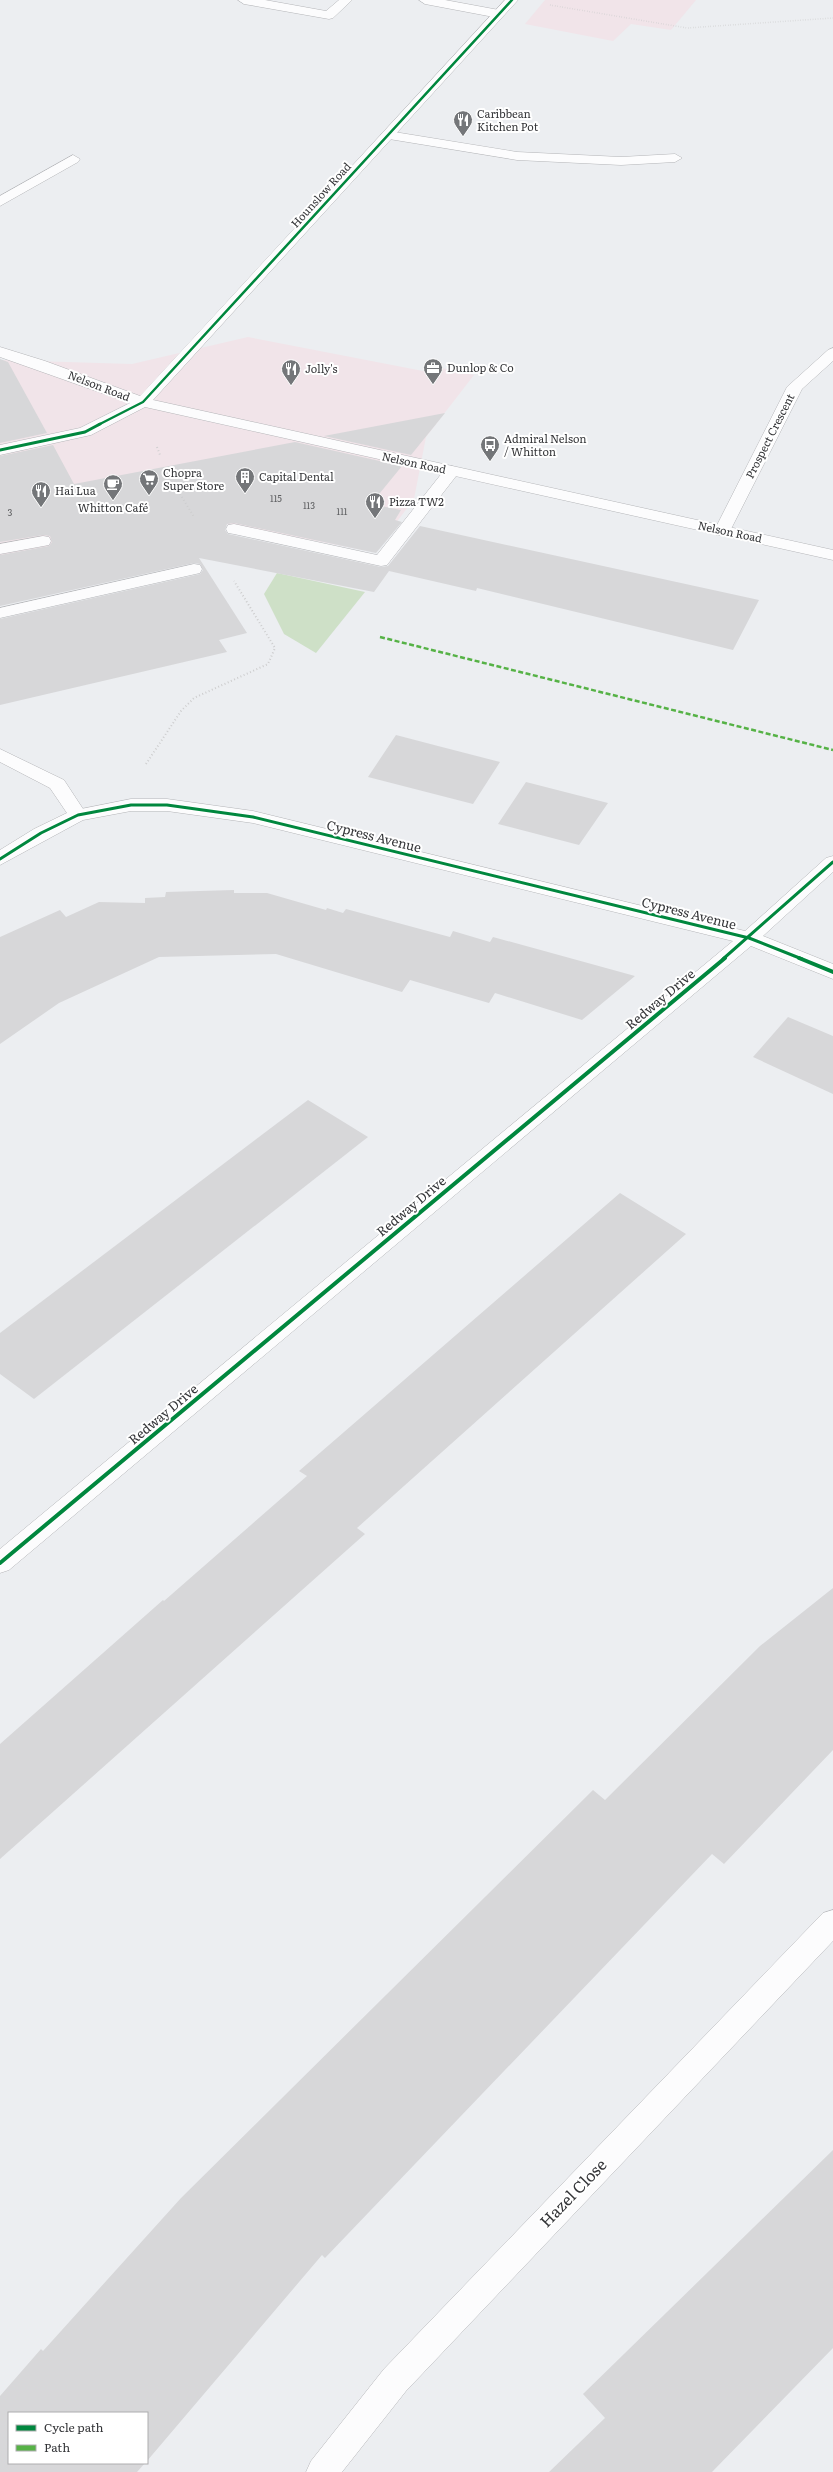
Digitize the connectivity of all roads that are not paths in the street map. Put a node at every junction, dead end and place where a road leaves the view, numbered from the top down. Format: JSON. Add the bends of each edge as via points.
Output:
{"nodes":[{"id":1,"x":244,"y":0,"type":"edge"},
{"id":2,"x":346,"y":0,"type":"edge"},
{"id":3,"x":425,"y":0,"type":"edge"},
{"id":4,"x":512,"y":0,"type":"edge"},
{"id":5,"x":499,"y":14,"type":"junction"},
{"id":6,"x":388,"y":135,"type":"junction"},
{"id":7,"x":675,"y":158,"type":"dead end"},
{"id":8,"x":73,"y":159,"type":"dead end"},
{"id":9,"x":0,"y":202,"type":"edge"},
{"id":10,"x":0,"y":352,"type":"edge"},
{"id":11,"x":833,"y":353,"type":"edge"},
{"id":12,"x":143,"y":402,"type":"junction"},
{"id":13,"x":0,"y":450,"type":"edge"},
{"id":14,"x":452,"y":471,"type":"junction"},
{"id":15,"x":234,"y":530,"type":"dead end"},
{"id":16,"x":722,"y":531,"type":"junction"},
{"id":17,"x":43,"y":541,"type":"dead end"},
{"id":18,"x":0,"y":549,"type":"edge"},
{"id":19,"x":833,"y":555,"type":"edge"},
{"id":20,"x":194,"y":569,"type":"dead end"},
{"id":21,"x":0,"y":613,"type":"edge"},
{"id":22,"x":0,"y":755,"type":"edge"},
{"id":23,"x":78,"y":815,"type":"junction"},
{"id":24,"x":0,"y":859,"type":"edge"},
{"id":25,"x":833,"y":862,"type":"edge"},
{"id":26,"x":749,"y":938,"type":"junction"},
{"id":27,"x":833,"y":972,"type":"edge"},
{"id":28,"x":0,"y":1563,"type":"edge"},
{"id":29,"x":833,"y":1922,"type":"edge"},
{"id":30,"x":322,"y":2472,"type":"edge"}],
"edges":[{"from":1,"to":2,"type":"street","via":[[329,15]]},
{"from":3,"to":5,"type":"street"},
{"from":4,"to":5,"type":"street","name":"Hounslow Road"},
{"from":5,"to":6,"type":"street","name":"Hounslow Road"},
{"from":6,"to":7,"type":"street","via":[[517,156],[621,161]]},
{"from":6,"to":12,"type":"street","name":"Hounslow Road"},
{"from":8,"to":9,"type":"street"},
{"from":10,"to":12,"type":"street","name":"Nelson Road"},
{"from":11,"to":16,"type":"street","name":"Prospect Crescent","via":[[795,387]]},
{"from":12,"to":13,"type":"street","name":"Hounslow Road","via":[[86,432]]},
{"from":12,"to":14,"type":"street","name":"Nelson Road"},
{"from":14,"to":15,"type":"street","via":[[380,561]]},
{"from":14,"to":16,"type":"street","name":"Nelson Road"},
{"from":16,"to":19,"type":"street","name":"Nelson Road"},
{"from":17,"to":18,"type":"street"},
{"from":20,"to":21,"type":"street"},
{"from":22,"to":23,"type":"street","via":[[57,784]]},
{"from":23,"to":24,"type":"street","name":"Cypress Avenue","via":[[41,833]]},
{"from":23,"to":26,"type":"street","name":"Cypress Avenue","via":[[132,805],[166,805],[253,817]]},
{"from":25,"to":26,"type":"street","name":"Redway Drive"},
{"from":26,"to":27,"type":"street","name":"Cypress Avenue"},
{"from":26,"to":28,"type":"street","name":"Redway Drive"},
{"from":29,"to":30,"type":"street","name":"Hazel Close","via":[[394,2380]]}]}
